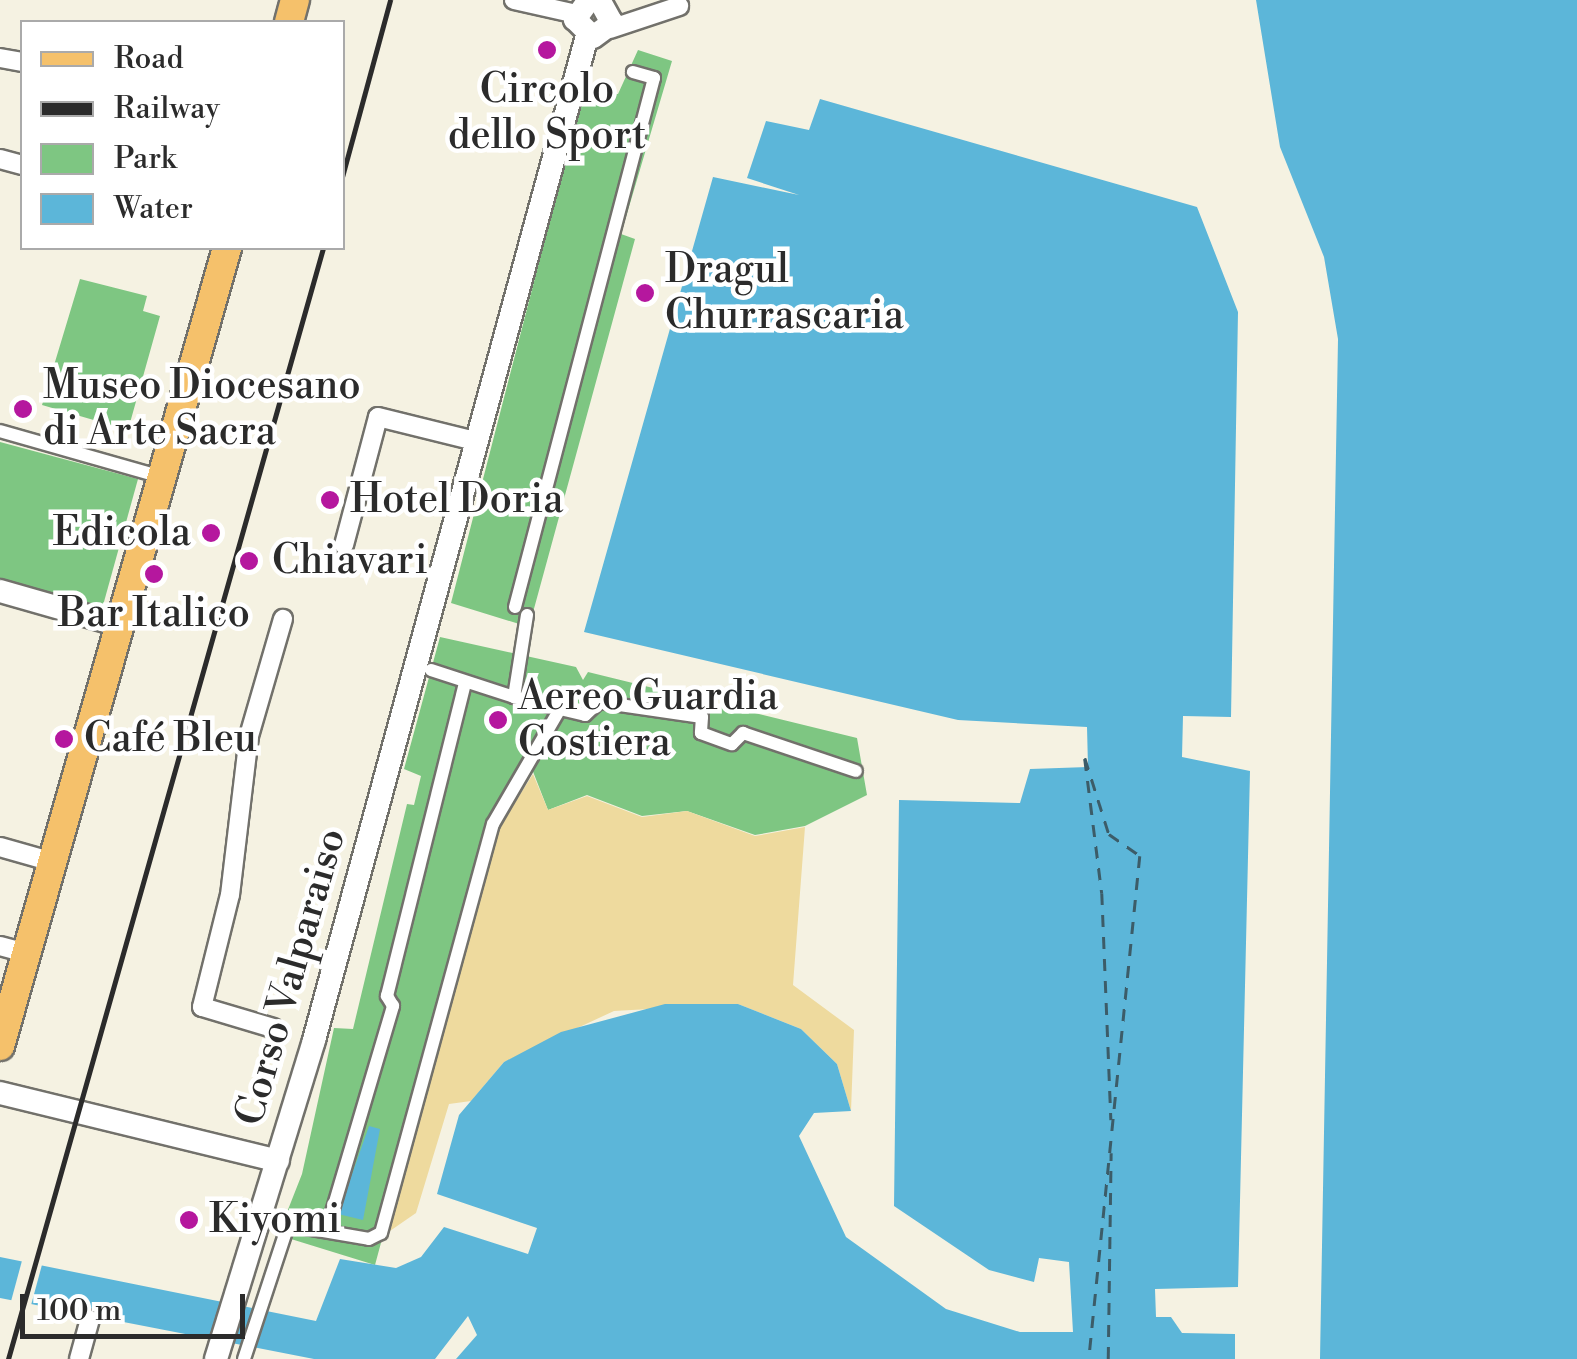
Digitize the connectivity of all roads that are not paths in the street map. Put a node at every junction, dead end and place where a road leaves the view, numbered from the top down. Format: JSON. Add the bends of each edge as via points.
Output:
{"nodes":[{"id":1,"x":514,"y":0,"type":"edge"},
{"id":2,"x":599,"y":0,"type":"edge"},
{"id":3,"x":654,"y":0,"type":"edge"},
{"id":4,"x":582,"y":7,"type":"edge"},
{"id":5,"x":610,"y":29,"type":"junction"},
{"id":6,"x":587,"y":36,"type":"junction"},
{"id":7,"x":632,"y":72,"type":"dead end"},
{"id":8,"x":226,"y":250,"type":"edge"},
{"id":9,"x":0,"y":431,"type":"edge"},
{"id":10,"x":475,"y":441,"type":"junction"},
{"id":11,"x":162,"y":477,"type":"junction"},
{"id":12,"x":344,"y":545,"type":"dead end"},
{"id":13,"x":0,"y":590,"type":"edge"},
{"id":14,"x":283,"y":619,"type":"dead end"},
{"id":15,"x":119,"y":625,"type":"junction"},
{"id":16,"x":431,"y":670,"type":"dead end"},
{"id":17,"x":466,"y":683,"type":"junction"},
{"id":18,"x":515,"y":690,"type":"junction"},
{"id":19,"x":560,"y":709,"type":"junction"},
{"id":20,"x":856,"y":771,"type":"dead end"},
{"id":21,"x":0,"y":847,"type":"edge"},
{"id":22,"x":53,"y":862,"type":"junction"},
{"id":23,"x":0,"y":946,"type":"edge"},
{"id":24,"x":29,"y":954,"type":"junction"},
{"id":25,"x":273,"y":1028,"type":"dead end"},
{"id":26,"x":0,"y":1046,"type":"edge"},
{"id":27,"x":0,"y":1092,"type":"edge"},
{"id":28,"x":278,"y":1160,"type":"junction"},
{"id":29,"x":326,"y":1229,"type":"junction"},
{"id":30,"x":90,"y":1319,"type":"dead end"},
{"id":31,"x":218,"y":1352,"type":"edge"},
{"id":32,"x":244,"y":1356,"type":"edge"},
{"id":33,"x":79,"y":1359,"type":"edge"}],
"edges":[{"from":1,"to":4,"type":"street"},
{"from":2,"to":5,"type":"street","via":[[612,11]]},
{"from":3,"to":5,"type":"street","via":[[680,6]]},
{"from":4,"to":6,"type":"street"},
{"from":5,"to":6,"type":"street"},
{"from":6,"to":10,"type":"street","name":"Corso Valparaiso"},
{"from":7,"to":18,"type":"street","via":[[654,78],[523,615]]},
{"from":8,"to":11,"type":"main road"},
{"from":9,"to":11,"type":"street"},
{"from":10,"to":12,"type":"street","via":[[378,416]]},
{"from":10,"to":28,"type":"street","name":"Corso Valparaiso"},
{"from":11,"to":15,"type":"main road"},
{"from":13,"to":15,"type":"street"},
{"from":14,"to":25,"type":"street","via":[[249,736],[230,895],[202,1007]]},
{"from":15,"to":22,"type":"main road"},
{"from":16,"to":17,"type":"street"},
{"from":17,"to":18,"type":"street"},
{"from":17,"to":29,"type":"street","via":[[387,996],[393,1006]]},
{"from":18,"to":19,"type":"street"},
{"from":19,"to":20,"type":"street","via":[[585,715],[599,702],[702,717],[701,733],[732,744],[744,733]]},
{"from":19,"to":29,"type":"street","via":[[493,824],[381,1232],[369,1240]]},
{"from":21,"to":22,"type":"street"},
{"from":22,"to":24,"type":"main road"},
{"from":23,"to":24,"type":"street"},
{"from":24,"to":26,"type":"main road"},
{"from":27,"to":28,"type":"street"},
{"from":28,"to":31,"type":"street","name":"Corso Valparaiso"},
{"from":29,"to":32,"type":"street","via":[[298,1222],[281,1236]]},
{"from":30,"to":33,"type":"street"}]}
